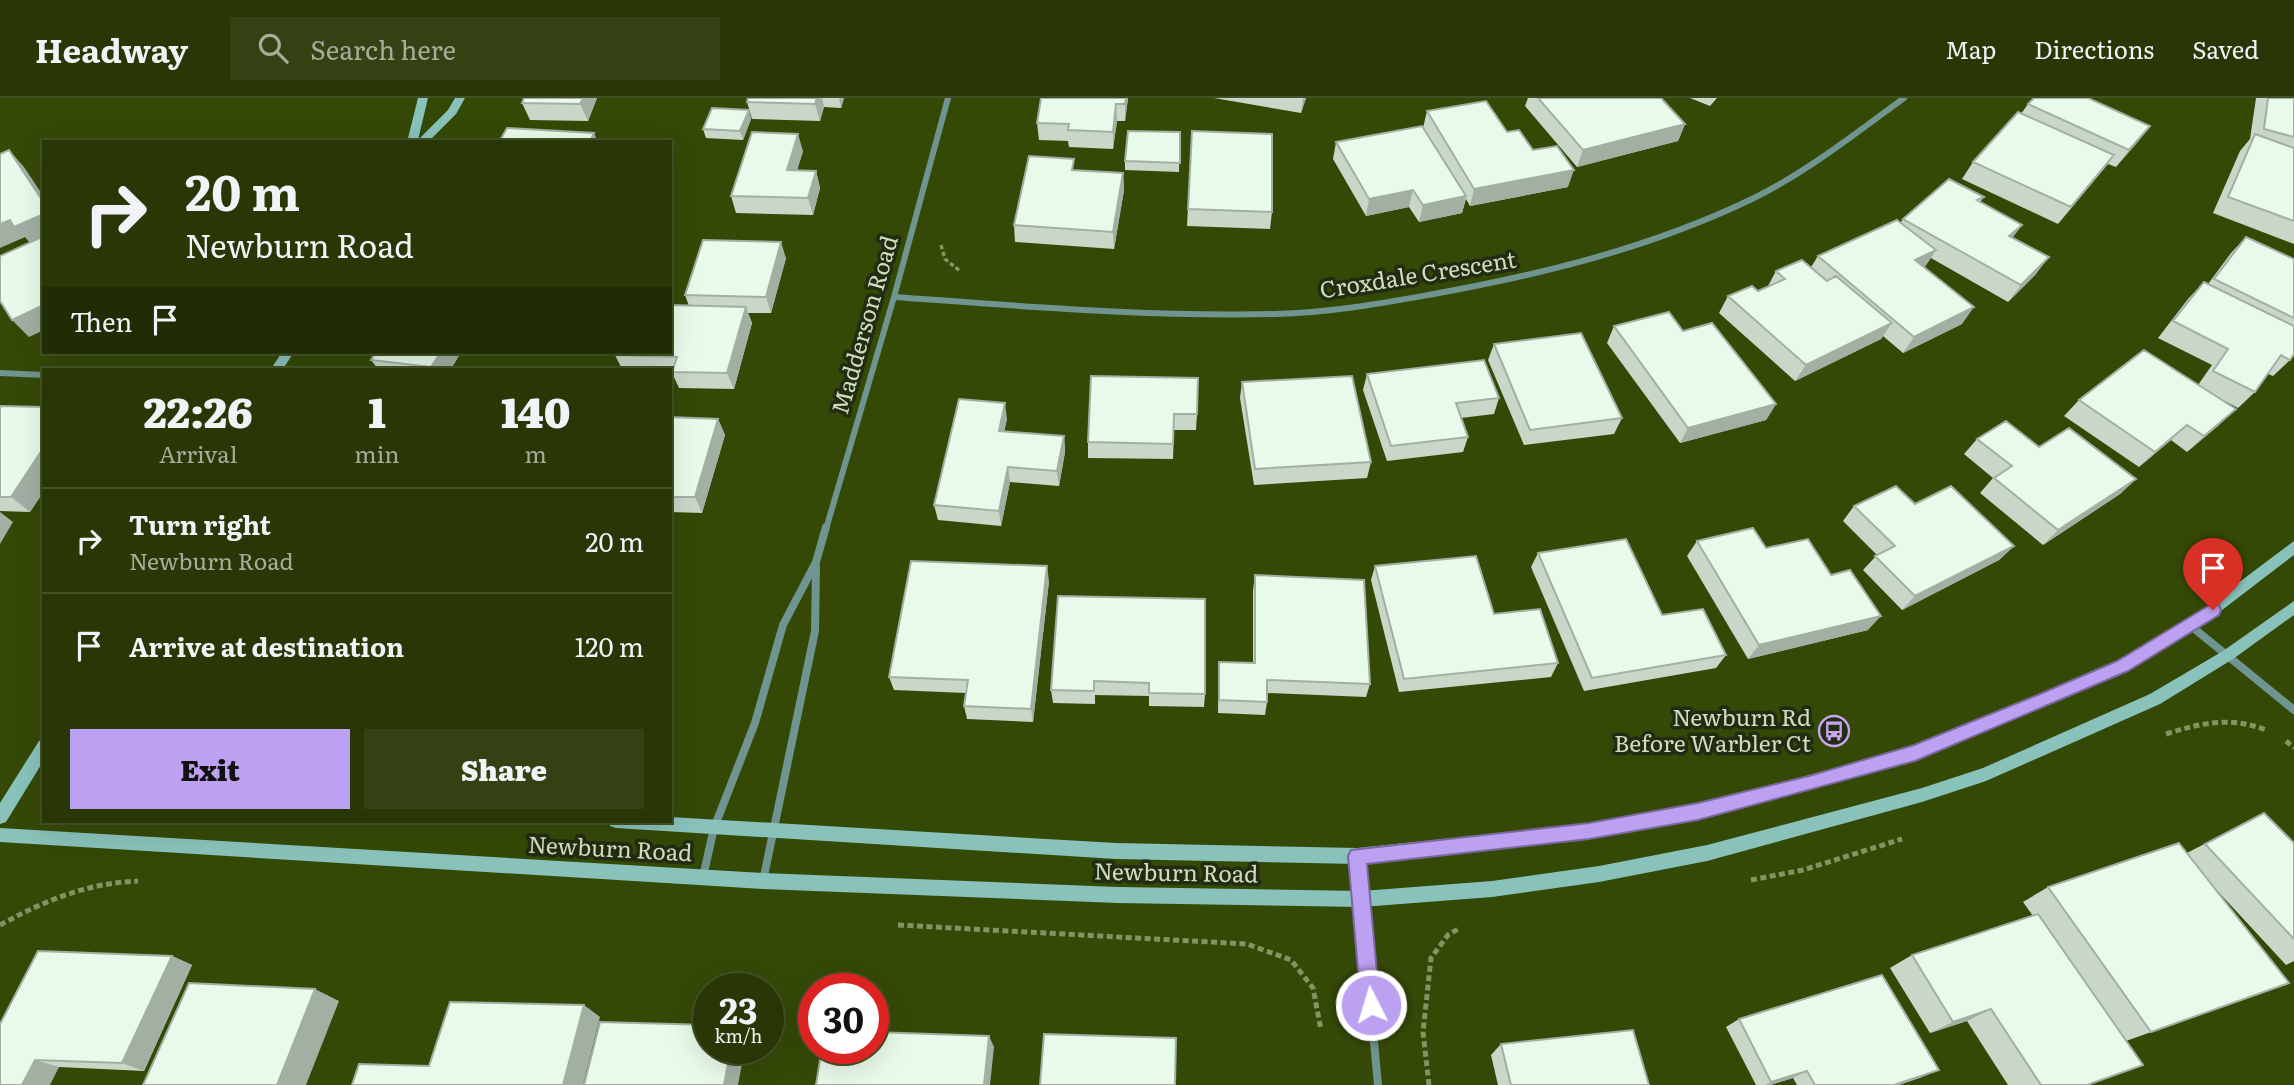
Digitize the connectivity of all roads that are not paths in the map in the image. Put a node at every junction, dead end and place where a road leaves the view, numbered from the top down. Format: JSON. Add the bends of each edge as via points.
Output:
{"nodes":[{"id":1,"x":423,"y":98,"type":"edge"},
{"id":2,"x":460,"y":98,"type":"edge"},
{"id":3,"x":948,"y":98,"type":"edge"},
{"id":4,"x":1904,"y":98,"type":"edge"},
{"id":5,"x":412,"y":140,"type":"edge"},
{"id":6,"x":424,"y":140,"type":"edge"},
{"id":7,"x":894,"y":297,"type":"junction"},
{"id":8,"x":0,"y":373,"type":"edge"},
{"id":9,"x":42,"y":375,"type":"edge"},
{"id":10,"x":2294,"y":548,"type":"edge"},
{"id":11,"x":816,"y":562,"type":"junction"},
{"id":12,"x":2294,"y":607,"type":"edge"},
{"id":13,"x":2191,"y":626,"type":"junction"},
{"id":14,"x":2228,"y":655,"type":"junction"},
{"id":15,"x":2294,"y":710,"type":"edge"},
{"id":16,"x":42,"y":752,"type":"edge"},
{"id":17,"x":0,"y":817,"type":"edge"},
{"id":18,"x":645,"y":823,"type":"edge"},
{"id":19,"x":714,"y":828,"type":"junction"},
{"id":20,"x":774,"y":831,"type":"junction"},
{"id":21,"x":0,"y":835,"type":"edge"},
{"id":22,"x":1357,"y":856,"type":"junction"},
{"id":23,"x":703,"y":877,"type":"junction"},
{"id":24,"x":763,"y":881,"type":"junction"},
{"id":25,"x":1362,"y":899,"type":"junction"},
{"id":26,"x":1378,"y":1085,"type":"edge"}],
"edges":[{"from":1,"to":5,"type":"street"},
{"from":2,"to":6,"type":"street"},
{"from":3,"to":7,"type":"street","name":"Madderson Road"},
{"from":4,"to":7,"type":"street","name":"Croxdale Crescent","via":[[1816,163],[1753,198],[1622,251],[1500,282],[1390,302],[1278,314],[1099,311]]},
{"from":7,"to":11,"type":"street","name":"Madderson Road"},
{"from":8,"to":9,"type":"street"},
{"from":10,"to":13,"type":"street","name":"Newburn Road"},
{"from":11,"to":19,"type":"street","name":"Madderson Road","via":[[783,625],[755,723]]},
{"from":11,"to":20,"type":"street","name":"Madderson Road","via":[[815,631]]},
{"from":12,"to":14,"type":"street","name":"Newburn Road"},
{"from":13,"to":14,"type":"street"},
{"from":13,"to":22,"type":"street","name":"Newburn Road","via":[[2122,666],[2046,699],[1915,753],[1809,784],[1698,812],[1589,831]]},
{"from":14,"to":15,"type":"street"},
{"from":14,"to":25,"type":"street","name":"Newburn Road","via":[[2155,699],[1986,774],[1922,795],[1707,853],[1600,874],[1492,889]]},
{"from":16,"to":17,"type":"street"},
{"from":18,"to":19,"type":"street","name":"Newburn Road"},
{"from":19,"to":20,"type":"street","name":"Newburn Road"},
{"from":19,"to":23,"type":"street","name":"Madderson Road"},
{"from":20,"to":22,"type":"street","name":"Newburn Road","via":[[1116,851]]},
{"from":20,"to":24,"type":"street","name":"Madderson Road"},
{"from":21,"to":23,"type":"street","name":"Newburn Road"},
{"from":22,"to":25,"type":"street"},
{"from":23,"to":24,"type":"street","name":"Newburn Road"},
{"from":24,"to":25,"type":"street","name":"Newburn Road"},
{"from":25,"to":26,"type":"street"}]}
